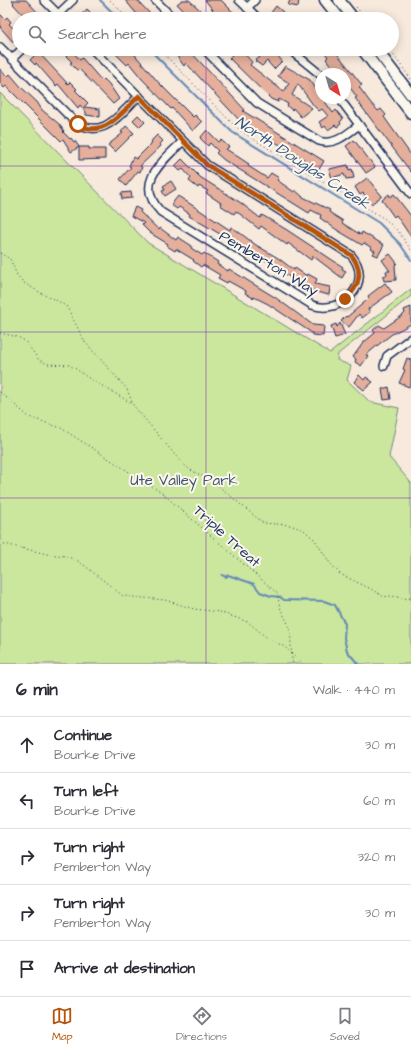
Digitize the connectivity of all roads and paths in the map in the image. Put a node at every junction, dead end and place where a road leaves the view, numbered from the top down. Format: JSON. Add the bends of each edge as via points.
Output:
{"nodes":[{"id":1,"x":44,"y":0,"type":"edge"},
{"id":2,"x":73,"y":0,"type":"edge"},
{"id":3,"x":110,"y":0,"type":"edge"},
{"id":4,"x":155,"y":0,"type":"edge"},
{"id":5,"x":240,"y":0,"type":"edge"},
{"id":6,"x":255,"y":0,"type":"edge"},
{"id":7,"x":325,"y":0,"type":"edge"},
{"id":8,"x":339,"y":0,"type":"edge"},
{"id":9,"x":356,"y":7,"type":"dead end"},
{"id":10,"x":247,"y":8,"type":"junction"},
{"id":11,"x":54,"y":12,"type":"edge"},
{"id":12,"x":62,"y":12,"type":"edge"},
{"id":13,"x":122,"y":12,"type":"edge"},
{"id":14,"x":167,"y":12,"type":"edge"},
{"id":15,"x":251,"y":12,"type":"edge"},
{"id":16,"x":334,"y":12,"type":"edge"},
{"id":17,"x":348,"y":12,"type":"edge"},
{"id":18,"x":360,"y":12,"type":"edge"},
{"id":19,"x":0,"y":47,"type":"edge"},
{"id":20,"x":15,"y":56,"type":"edge"},
{"id":21,"x":99,"y":56,"type":"edge"},
{"id":22,"x":166,"y":56,"type":"edge"},
{"id":23,"x":211,"y":56,"type":"edge"},
{"id":24,"x":297,"y":56,"type":"edge"},
{"id":25,"x":367,"y":56,"type":"edge"},
{"id":26,"x":381,"y":56,"type":"edge"},
{"id":27,"x":393,"y":56,"type":"edge"},
{"id":28,"x":12,"y":59,"type":"junction"},
{"id":29,"x":315,"y":70,"type":"edge"},
{"id":30,"x":411,"y":79,"type":"edge"},
{"id":31,"x":411,"y":95,"type":"edge"},
{"id":32,"x":139,"y":96,"type":"junction"},
{"id":33,"x":343,"y":104,"type":"edge"},
{"id":34,"x":411,"y":113,"type":"edge"},
{"id":35,"x":359,"y":125,"type":"junction"},
{"id":36,"x":183,"y":141,"type":"junction"},
{"id":37,"x":394,"y":171,"type":"junction"},
{"id":38,"x":387,"y":176,"type":"dead end"},
{"id":39,"x":411,"y":194,"type":"edge"},
{"id":40,"x":411,"y":250,"type":"edge"},
{"id":41,"x":0,"y":253,"type":"edge"},
{"id":42,"x":0,"y":332,"type":"edge"},
{"id":43,"x":411,"y":338,"type":"edge"},
{"id":44,"x":384,"y":366,"type":"dead end"},
{"id":45,"x":0,"y":392,"type":"edge"},
{"id":46,"x":133,"y":405,"type":"junction"},
{"id":47,"x":0,"y":543,"type":"edge"},
{"id":48,"x":411,"y":598,"type":"edge"},
{"id":49,"x":290,"y":652,"type":"junction"},
{"id":50,"x":293,"y":664,"type":"edge"},
{"id":51,"x":303,"y":664,"type":"edge"}],
"edges":[{"from":1,"to":11,"type":"street"},
{"from":2,"to":12,"type":"street"},
{"from":3,"to":13,"type":"path"},
{"from":4,"to":14,"type":"street"},
{"from":5,"to":10,"type":"street"},
{"from":6,"to":10,"type":"street"},
{"from":7,"to":16,"type":"main road"},
{"from":8,"to":17,"type":"main road"},
{"from":9,"to":18,"type":"path"},
{"from":10,"to":15,"type":"street"},
{"from":19,"to":28,"type":"street"},
{"from":20,"to":28,"type":"street"},
{"from":21,"to":32,"type":"street","name":"Pemberton Way"},
{"from":22,"to":40,"type":"path","via":[[245,134],[385,219],[398,231]]},
{"from":23,"to":35,"type":"street","via":[[257,103],[319,141],[335,142]]},
{"from":24,"to":29,"type":"street"},
{"from":25,"to":34,"type":"main road"},
{"from":26,"to":31,"type":"main road"},
{"from":27,"to":30,"type":"path"},
{"from":28,"to":32,"type":"street","via":[[72,119],[93,131],[111,123]]},
{"from":32,"to":36,"type":"street","name":"Pemberton Way"},
{"from":33,"to":35,"type":"street"},
{"from":35,"to":37,"type":"street"},
{"from":36,"to":36,"type":"street","name":"Pemberton Way","via":[[156,168],[147,190],[153,202],[167,216],[304,301],[326,310],[351,295],[364,272],[346,250],[213,169]]},
{"from":37,"to":38,"type":"street"},
{"from":37,"to":39,"type":"street"},
{"from":41,"to":46,"type":"path","via":[[10,259],[17,275],[24,283],[67,308],[85,342],[127,389]]},
{"from":42,"to":46,"type":"path","via":[[25,341],[39,360],[48,364],[69,365]]},
{"from":43,"to":44,"type":"street","via":[[387,356]]},
{"from":45,"to":49,"type":"path","name":"Triple Treat","via":[[29,417],[61,428],[162,492],[278,595],[282,615],[289,627]]},
{"from":46,"to":48,"type":"path","via":[[181,462],[215,483],[263,522],[299,527],[315,540],[340,574],[384,597],[391,595],[403,599]]},
{"from":47,"to":49,"type":"path","via":[[66,556],[80,562],[123,596],[165,600],[194,609],[220,612],[248,622]]},
{"from":49,"to":50,"type":"path"},
{"from":49,"to":51,"type":"path"}]}
